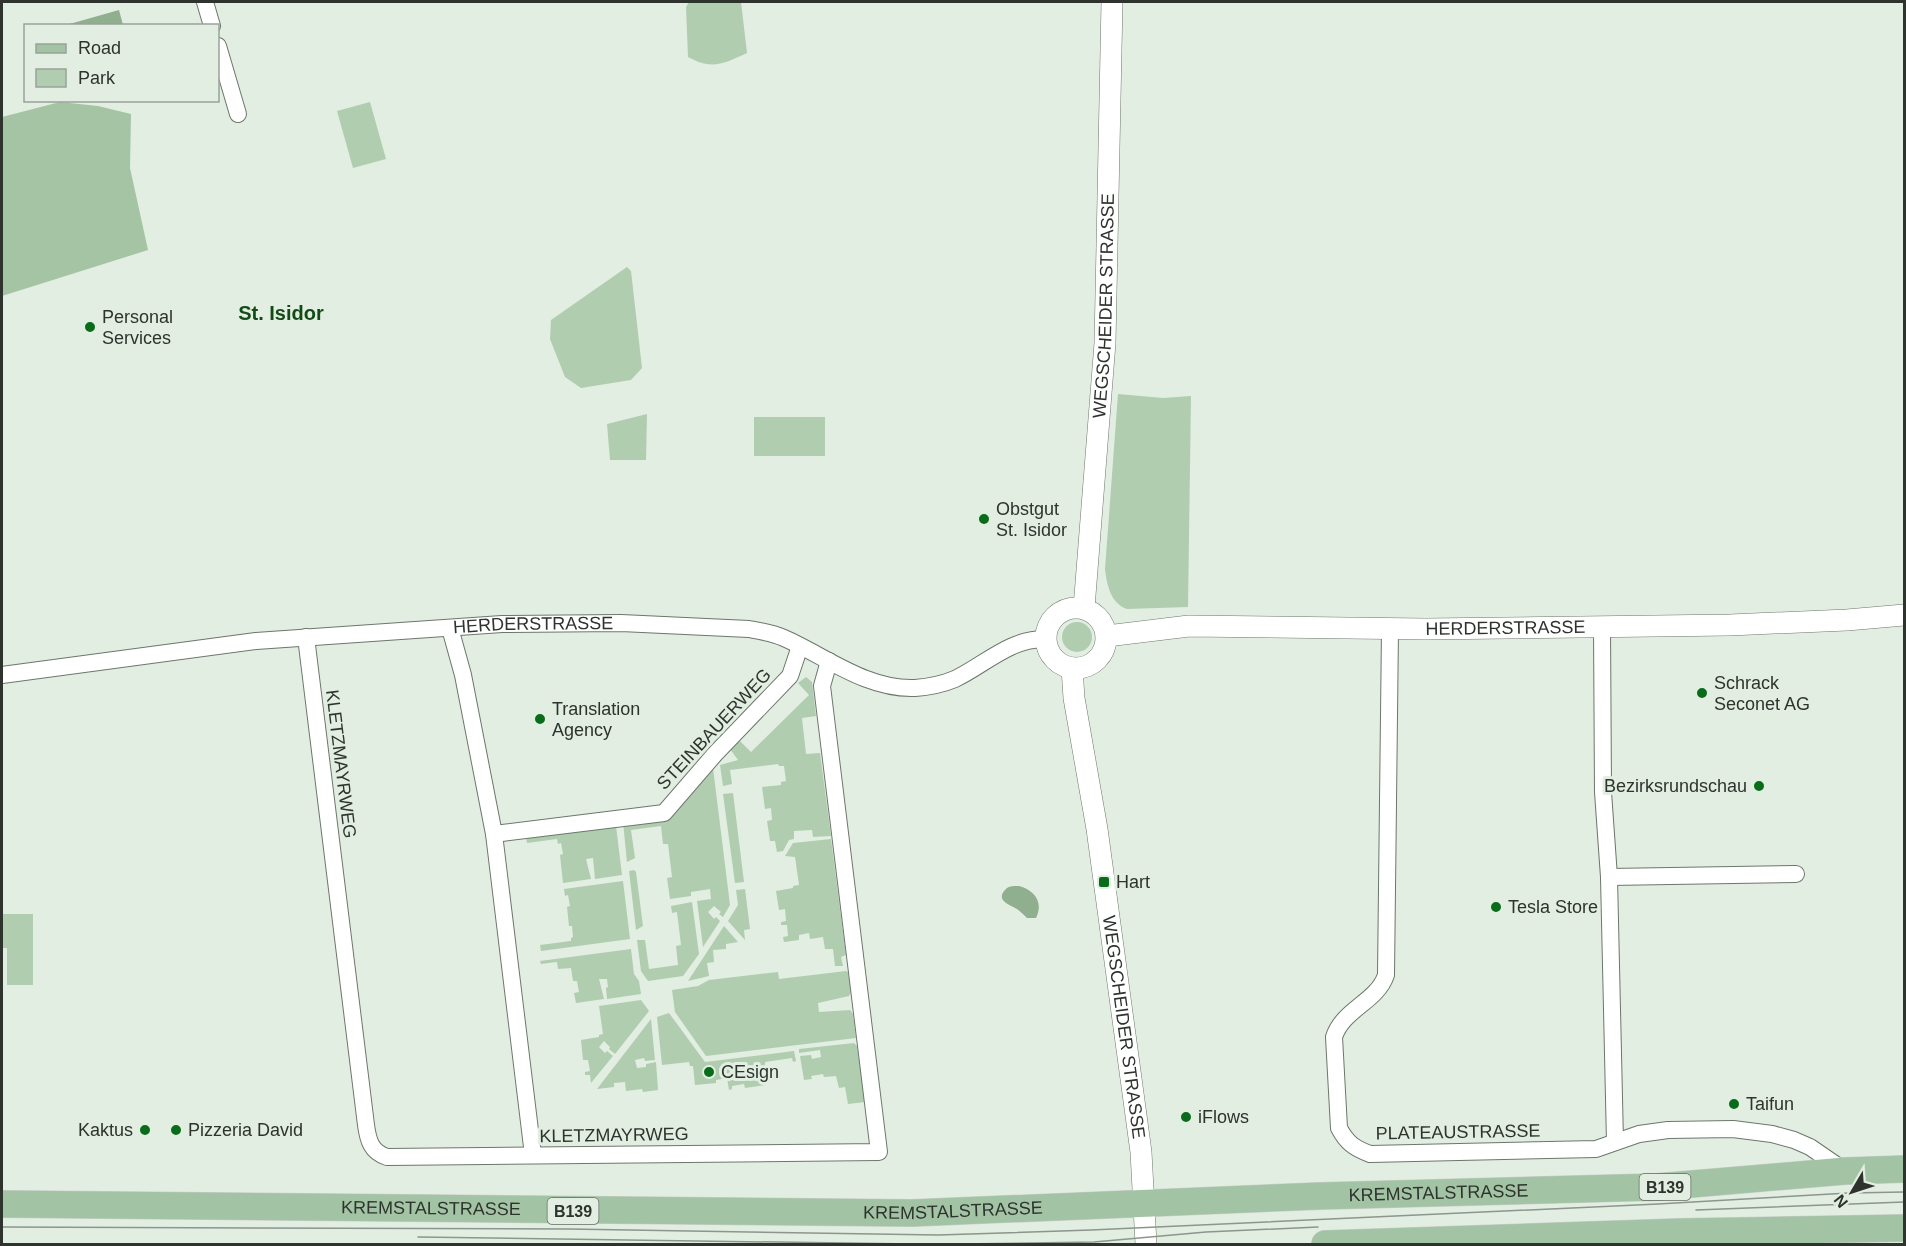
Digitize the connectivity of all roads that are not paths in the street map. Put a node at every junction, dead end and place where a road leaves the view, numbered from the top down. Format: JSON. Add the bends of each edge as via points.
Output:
{"nodes":[{"id":1,"x":206,"y":2,"type":"edge"},
{"id":2,"x":1112,"y":2,"type":"edge"},
{"id":3,"x":212,"y":24,"type":"edge"},
{"id":4,"x":219,"y":49,"type":"edge"},
{"id":5,"x":238,"y":114,"type":"dead end"},
{"id":6,"x":1084,"y":609,"type":"junction"},
{"id":7,"x":1905,"y":615,"type":"edge"},
{"id":8,"x":1602,"y":627,"type":"junction"},
{"id":9,"x":450,"y":628,"type":"junction"},
{"id":10,"x":1390,"y":628,"type":"junction"},
{"id":11,"x":1107,"y":636,"type":"junction"},
{"id":12,"x":306,"y":637,"type":"junction"},
{"id":13,"x":1045,"y":639,"type":"junction"},
{"id":14,"x":800,"y":646,"type":"junction"},
{"id":15,"x":829,"y":661,"type":"junction"},
{"id":16,"x":1072,"y":668,"type":"junction"},
{"id":17,"x":2,"y":675,"type":"edge"},
{"id":18,"x":494,"y":834,"type":"junction"},
{"id":19,"x":1796,"y":874,"type":"dead end"},
{"id":20,"x":1609,"y":877,"type":"junction"},
{"id":21,"x":1615,"y":1142,"type":"junction"},
{"id":22,"x":533,"y":1155,"type":"junction"},
{"id":23,"x":1905,"y":1169,"type":"edge"},
{"id":24,"x":1845,"y":1171,"type":"junction"},
{"id":25,"x":2,"y":1204,"type":"edge"},
{"id":26,"x":1144,"y":1204,"type":"junction"},
{"id":27,"x":1905,"y":1228,"type":"edge"},
{"id":28,"x":1146,"y":1245,"type":"edge"},
{"id":29,"x":1325,"y":1245,"type":"edge"}],
"edges":[{"from":1,"to":3,"type":"street"},
{"from":2,"to":6,"type":"street","name":"WEGSCHEIDER STRASSE","via":[[1105,343]]},
{"from":4,"to":5,"type":"street"},
{"from":6,"to":11,"type":"street","via":[[1098,617]]},
{"from":6,"to":13,"type":"street","via":[[1059,612],[1047,627]]},
{"from":7,"to":8,"type":"street","name":"HERDERSTRASSE","via":[[1791,623]]},
{"from":8,"to":10,"type":"street","name":"HERDERSTRASSE"},
{"from":8,"to":20,"type":"street","via":[[1603,792]]},
{"from":9,"to":12,"type":"street","name":"HERDERSTRASSE"},
{"from":9,"to":14,"type":"street","name":"HERDERSTRASSE","via":[[621,623],[737,628],[765,632]]},
{"from":9,"to":18,"type":"street"},
{"from":10,"to":11,"type":"street","name":"HERDERSTRASSE","via":[[1189,626]]},
{"from":10,"to":21,"type":"street","name":"PLATEAUSTRASSE","via":[[1386,975],[1383,985],[1338,1026],[1334,1037],[1339,1128],[1346,1141],[1370,1154],[1596,1149]]},
{"from":11,"to":16,"type":"street","via":[[1102,654],[1093,663]]},
{"from":12,"to":17,"type":"street","name":"HERDERSTRASSE"},
{"from":12,"to":22,"type":"street","name":"KLETZMAYRWEG","via":[[368,1140],[379,1154],[387,1156]]},
{"from":13,"to":15,"type":"street","name":"HERDERSTRASSE","via":[[1004,649],[952,680],[915,688],[873,681]]},
{"from":13,"to":16,"type":"street","via":[[1053,658]]},
{"from":14,"to":15,"type":"street","name":"HERDERSTRASSE"},
{"from":14,"to":18,"type":"street","name":"STEINBAUERWEG","via":[[790,676],[664,813]]},
{"from":15,"to":22,"type":"street","name":"KLETZMAYRWEG","via":[[822,686],[879,1152]]},
{"from":16,"to":26,"type":"street","name":"WEGSCHEIDER STRASSE","via":[[1136,1120]]},
{"from":18,"to":22,"type":"street"},
{"from":19,"to":20,"type":"street"},
{"from":20,"to":21,"type":"street"},
{"from":21,"to":24,"type":"street","name":"PLATEAUSTRASSE","via":[[1668,1130],[1733,1129],[1794,1140]]},
{"from":23,"to":24,"type":"main road","name":"KREMSTALSTRASSE","number":"B139"},
{"from":24,"to":26,"type":"main road","name":"KREMSTALSTRASSE","number":"B139","via":[[1657,1187]]},
{"from":25,"to":26,"type":"main road","name":"KREMSTALSTRASSE","number":"B139","via":[[912,1213]]},
{"from":26,"to":28,"type":"street","name":"WEGSCHEIDER STRASSE"},
{"from":27,"to":29,"type":"main road"}]}
